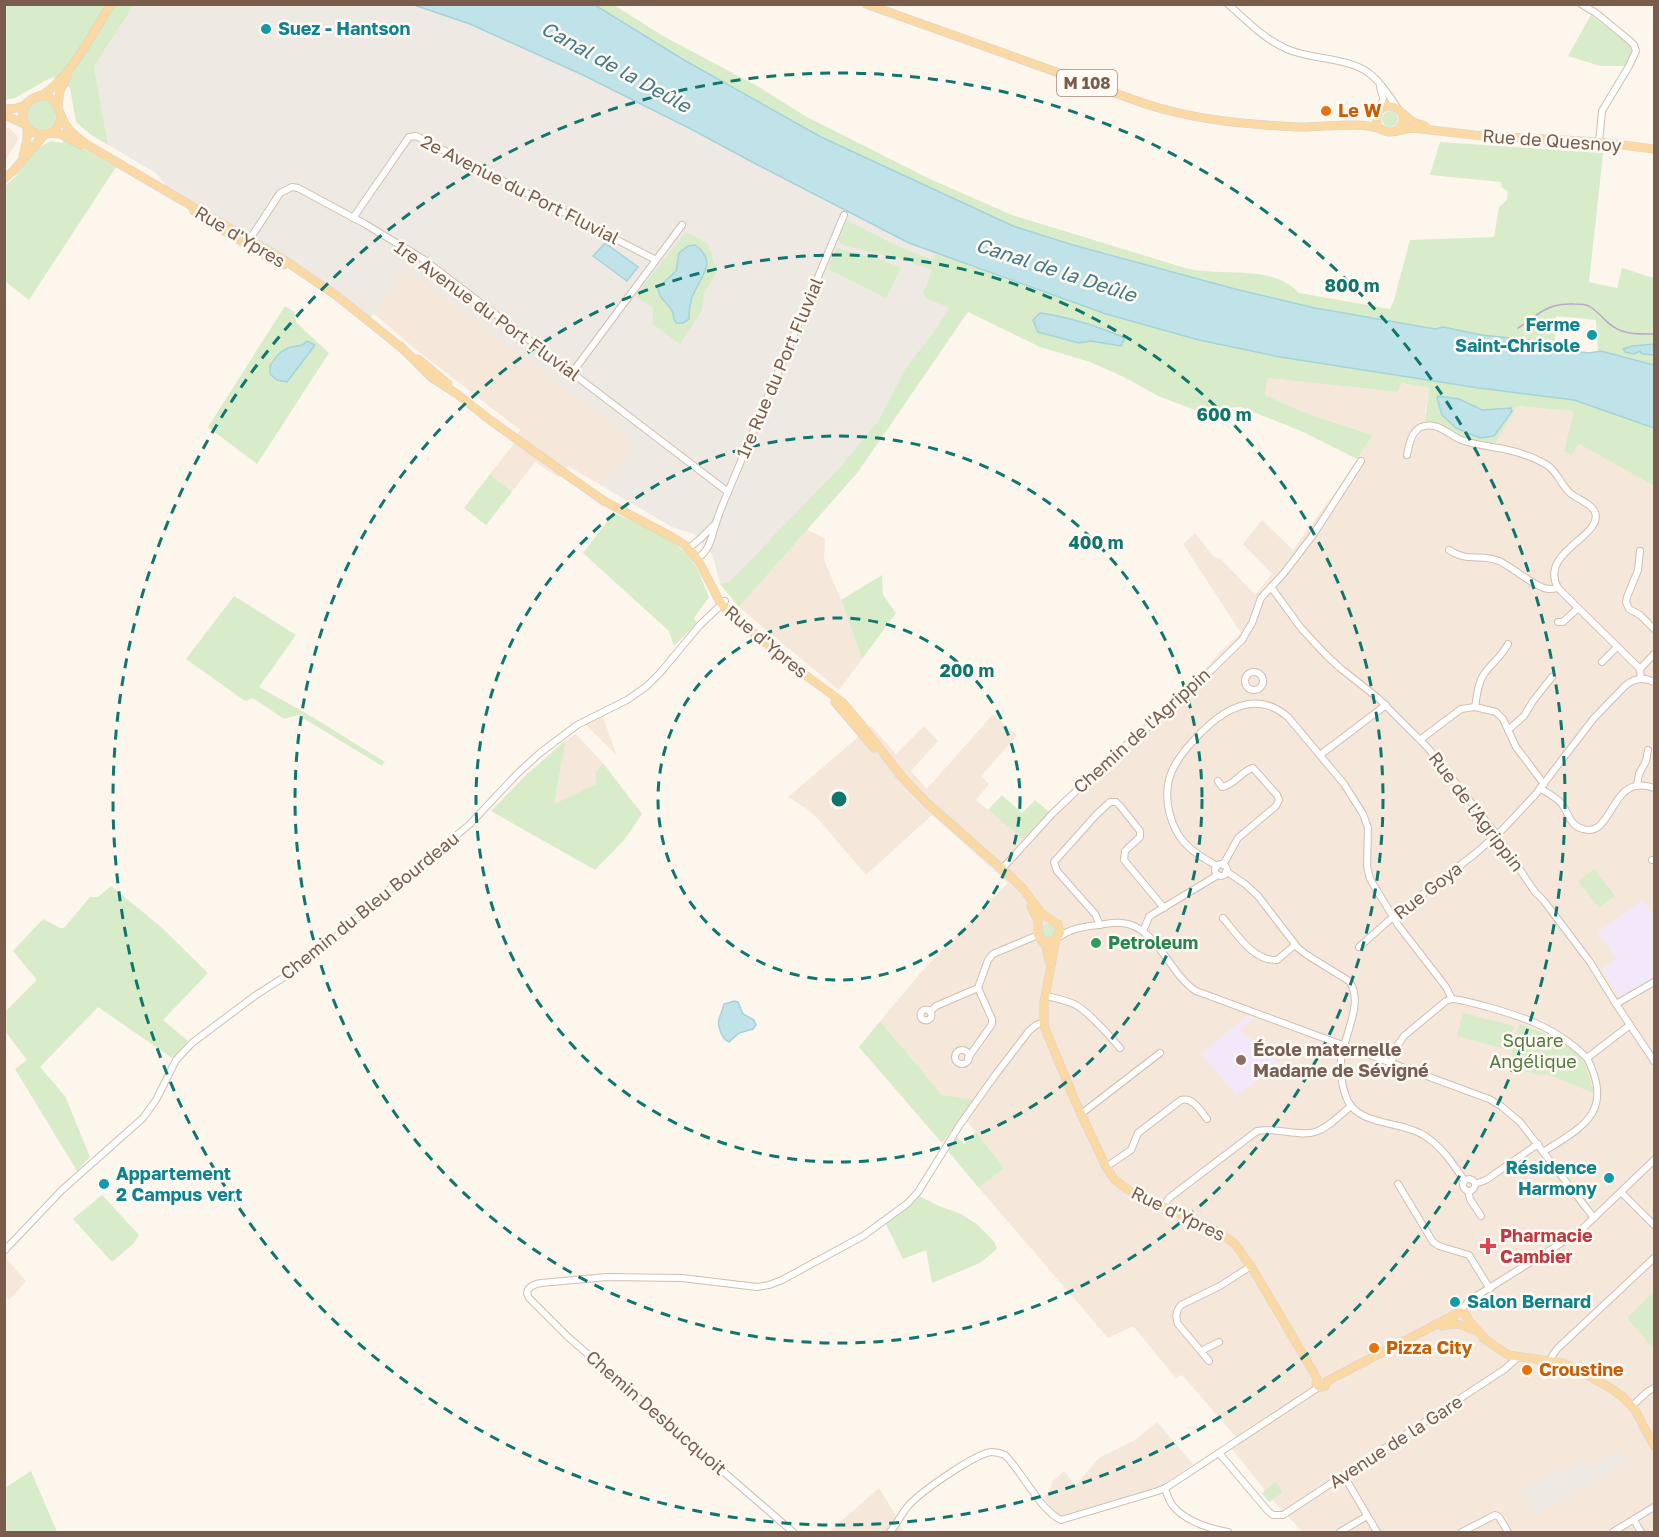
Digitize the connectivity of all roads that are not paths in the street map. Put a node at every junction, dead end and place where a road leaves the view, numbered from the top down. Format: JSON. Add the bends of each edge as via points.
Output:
{"nodes":[{"id":1,"x":111,"y":4,"type":"edge"},
{"id":2,"x":866,"y":4,"type":"edge"},
{"id":3,"x":1228,"y":4,"type":"edge"},
{"id":4,"x":1581,"y":4,"type":"edge"},
{"id":5,"x":72,"y":65,"type":"junction"},
{"id":6,"x":1373,"y":76,"type":"junction"},
{"id":7,"x":40,"y":96,"type":"junction"},
{"id":8,"x":27,"y":102,"type":"junction"},
{"id":9,"x":4,"y":109,"type":"edge"},
{"id":10,"x":59,"y":110,"type":"junction"},
{"id":11,"x":1380,"y":111,"type":"junction"},
{"id":12,"x":1401,"y":111,"type":"junction"},
{"id":13,"x":4,"y":115,"type":"edge"},
{"id":14,"x":26,"y":126,"type":"junction"},
{"id":15,"x":1346,"y":126,"type":"junction"},
{"id":16,"x":1383,"y":130,"type":"junction"},
{"id":17,"x":1396,"y":131,"type":"junction"},
{"id":18,"x":47,"y":133,"type":"junction"},
{"id":19,"x":1449,"y":133,"type":"junction"},
{"id":20,"x":1599,"y":142,"type":"junction"},
{"id":21,"x":1654,"y":149,"type":"edge"},
{"id":22,"x":104,"y":156,"type":"junction"},
{"id":23,"x":18,"y":165,"type":"junction"},
{"id":24,"x":4,"y":178,"type":"edge"},
{"id":25,"x":177,"y":198,"type":"junction"},
{"id":26,"x":844,"y":215,"type":"dead end"},
{"id":27,"x":353,"y":218,"type":"junction"},
{"id":28,"x":682,"y":225,"type":"dead end"},
{"id":29,"x":249,"y":239,"type":"junction"},
{"id":30,"x":654,"y":260,"type":"junction"},
{"id":31,"x":304,"y":274,"type":"junction"},
{"id":32,"x":572,"y":373,"type":"junction"},
{"id":33,"x":1407,"y":455,"type":"dead end"},
{"id":34,"x":1361,"y":461,"type":"dead end"},
{"id":35,"x":728,"y":492,"type":"junction"},
{"id":36,"x":716,"y":522,"type":"junction"},
{"id":37,"x":689,"y":549,"type":"junction"},
{"id":38,"x":1449,"y":550,"type":"dead end"},
{"id":39,"x":1640,"y":551,"type":"dead end"},
{"id":40,"x":697,"y":559,"type":"junction"},
{"id":41,"x":1271,"y":587,"type":"junction"},
{"id":42,"x":1558,"y":588,"type":"junction"},
{"id":43,"x":724,"y":603,"type":"junction"},
{"id":44,"x":1578,"y":608,"type":"junction"},
{"id":45,"x":1558,"y":622,"type":"dead end"},
{"id":46,"x":1654,"y":629,"type":"edge"},
{"id":47,"x":1508,"y":644,"type":"dead end"},
{"id":48,"x":1617,"y":647,"type":"junction"},
{"id":49,"x":1654,"y":654,"type":"edge"},
{"id":50,"x":1602,"y":662,"type":"dead end"},
{"id":51,"x":1640,"y":669,"type":"junction"},
{"id":52,"x":1552,"y":677,"type":"dead end"},
{"id":53,"x":1641,"y":679,"type":"junction"},
{"id":54,"x":1654,"y":682,"type":"edge"},
{"id":55,"x":1254,"y":690,"type":"dead end"},
{"id":56,"x":1254,"y":704,"type":"junction"},
{"id":57,"x":1386,"y":705,"type":"junction"},
{"id":58,"x":1475,"y":707,"type":"junction"},
{"id":59,"x":1508,"y":730,"type":"junction"},
{"id":60,"x":1421,"y":739,"type":"junction"},
{"id":61,"x":1648,"y":750,"type":"dead end"},
{"id":62,"x":1320,"y":755,"type":"junction"},
{"id":63,"x":1218,"y":781,"type":"dead end"},
{"id":64,"x":1637,"y":785,"type":"junction"},
{"id":65,"x":1542,"y":786,"type":"junction"},
{"id":66,"x":1654,"y":788,"type":"edge"},
{"id":67,"x":1496,"y":835,"type":"junction"},
{"id":68,"x":1222,"y":867,"type":"junction"},
{"id":69,"x":1002,"y":869,"type":"junction"},
{"id":70,"x":1013,"y":880,"type":"junction"},
{"id":71,"x":1164,"y":908,"type":"junction"},
{"id":72,"x":1393,"y":917,"type":"junction"},
{"id":73,"x":1223,"y":918,"type":"dead end"},
{"id":74,"x":1055,"y":922,"type":"junction"},
{"id":75,"x":1100,"y":925,"type":"junction"},
{"id":76,"x":1077,"y":928,"type":"junction"},
{"id":77,"x":1143,"y":931,"type":"junction"},
{"id":78,"x":1039,"y":934,"type":"junction"},
{"id":79,"x":1057,"y":938,"type":"junction"},
{"id":80,"x":1295,"y":945,"type":"junction"},
{"id":81,"x":1359,"y":947,"type":"dead end"},
{"id":82,"x":1049,"y":974,"type":"junction"},
{"id":83,"x":1654,"y":982,"type":"edge"},
{"id":84,"x":978,"y":988,"type":"junction"},
{"id":85,"x":1046,"y":996,"type":"junction"},
{"id":86,"x":1452,"y":999,"type":"junction"},
{"id":87,"x":1616,"y":1004,"type":"junction"},
{"id":88,"x":930,"y":1012,"type":"dead end"},
{"id":89,"x":1044,"y":1022,"type":"junction"},
{"id":90,"x":1630,"y":1025,"type":"junction"},
{"id":91,"x":1344,"y":1047,"type":"junction"},
{"id":92,"x":1120,"y":1048,"type":"dead end"},
{"id":93,"x":1160,"y":1053,"type":"dead end"},
{"id":94,"x":968,"y":1058,"type":"dead end"},
{"id":95,"x":1587,"y":1058,"type":"junction"},
{"id":96,"x":1654,"y":1061,"type":"edge"},
{"id":97,"x":1391,"y":1063,"type":"junction"},
{"id":98,"x":1351,"y":1106,"type":"junction"},
{"id":99,"x":1081,"y":1114,"type":"junction"},
{"id":100,"x":1207,"y":1119,"type":"dead end"},
{"id":101,"x":1538,"y":1144,"type":"junction"},
{"id":102,"x":1544,"y":1152,"type":"junction"},
{"id":103,"x":1654,"y":1160,"type":"edge"},
{"id":104,"x":1106,"y":1167,"type":"junction"},
{"id":105,"x":1464,"y":1180,"type":"junction"},
{"id":106,"x":1398,"y":1184,"type":"dead end"},
{"id":107,"x":1474,"y":1184,"type":"junction"},
{"id":108,"x":1468,"y":1191,"type":"junction"},
{"id":109,"x":1621,"y":1192,"type":"junction"},
{"id":110,"x":1164,"y":1206,"type":"junction"},
{"id":111,"x":1480,"y":1216,"type":"dead end"},
{"id":112,"x":1594,"y":1218,"type":"junction"},
{"id":113,"x":1654,"y":1225,"type":"edge"},
{"id":114,"x":4,"y":1251,"type":"edge"},
{"id":115,"x":1654,"y":1258,"type":"edge"},
{"id":116,"x":1251,"y":1266,"type":"junction"},
{"id":117,"x":1490,"y":1289,"type":"junction"},
{"id":118,"x":1462,"y":1318,"type":"junction"},
{"id":119,"x":1219,"y":1342,"type":"dead end"},
{"id":120,"x":1201,"y":1351,"type":"junction"},
{"id":121,"x":1517,"y":1358,"type":"junction"},
{"id":122,"x":1550,"y":1360,"type":"junction"},
{"id":123,"x":1209,"y":1361,"type":"dead end"},
{"id":124,"x":1318,"y":1383,"type":"junction"},
{"id":125,"x":1654,"y":1388,"type":"edge"},
{"id":126,"x":1632,"y":1406,"type":"junction"},
{"id":127,"x":1654,"y":1446,"type":"edge"},
{"id":128,"x":1219,"y":1453,"type":"junction"},
{"id":129,"x":1344,"y":1476,"type":"junction"},
{"id":130,"x":1165,"y":1489,"type":"junction"},
{"id":131,"x":1654,"y":1507,"type":"edge"},
{"id":132,"x":1367,"y":1516,"type":"junction"},
{"id":133,"x":1634,"y":1520,"type":"junction"},
{"id":134,"x":1624,"y":1530,"type":"edge"},
{"id":135,"x":1340,"y":1532,"type":"edge"},
{"id":136,"x":793,"y":1533,"type":"edge"},
{"id":137,"x":890,"y":1533,"type":"edge"},
{"id":138,"x":1228,"y":1533,"type":"edge"},
{"id":139,"x":1377,"y":1533,"type":"edge"},
{"id":140,"x":1462,"y":1533,"type":"edge"},
{"id":141,"x":1508,"y":1533,"type":"edge"},
{"id":142,"x":1613,"y":1533,"type":"edge"},
{"id":143,"x":1641,"y":1533,"type":"edge"}],
"edges":[{"from":1,"to":5,"type":"main road"},
{"from":2,"to":15,"type":"main road","number":"M 108","via":[[1166,110],[1239,123]]},
{"from":3,"to":6,"type":"street","via":[[1286,49],[1351,63]]},
{"from":4,"to":20,"type":"street","via":[[1635,49],[1634,58],[1602,111]]},
{"from":5,"to":7,"type":"main road"},
{"from":5,"to":10,"type":"main road","via":[[60,92]]},
{"from":6,"to":11,"type":"street","via":[[1383,93]]},
{"from":6,"to":12,"type":"street"},
{"from":7,"to":8,"type":"main road"},
{"from":7,"to":10,"type":"main road","via":[[51,99]]},
{"from":8,"to":9,"type":"main road"},
{"from":8,"to":14,"type":"main road","via":[[23,112]]},
{"from":10,"to":18,"type":"main road","via":[[57,126]]},
{"from":10,"to":22,"type":"main road","name":"Rue d'Ypres","via":[[77,137]]},
{"from":11,"to":12,"type":"main road","via":[[1389,106]]},
{"from":11,"to":15,"type":"main road","number":"M 108"},
{"from":11,"to":16,"type":"main road","via":[[1377,123]]},
{"from":12,"to":17,"type":"main road","via":[[1402,124]]},
{"from":12,"to":19,"type":"main road","name":"Rue de Quesnoy","via":[[1408,119]]},
{"from":13,"to":14,"type":"main road"},
{"from":14,"to":18,"type":"main road","via":[[37,134]]},
{"from":14,"to":23,"type":"main road","via":[[27,143]]},
{"from":15,"to":16,"type":"main road","number":"M 108"},
{"from":16,"to":17,"type":"main road"},
{"from":17,"to":19,"type":"main road","name":"Rue de Quesnoy","via":[[1410,128]]},
{"from":18,"to":22,"type":"main road","name":"Rue d'Ypres","via":[[61,134]]},
{"from":18,"to":23,"type":"main road"},
{"from":19,"to":20,"type":"main road","name":"Rue de Quesnoy"},
{"from":20,"to":21,"type":"main road","name":"Rue de Quesnoy"},
{"from":22,"to":25,"type":"main road","name":"Rue d'Ypres"},
{"from":23,"to":24,"type":"main road"},
{"from":25,"to":29,"type":"main road","name":"Rue d'Ypres"},
{"from":25,"to":31,"type":"main road","name":"Rue d'Ypres","via":[[269,258]]},
{"from":26,"to":35,"type":"street","name":"1re Rue du Port Fluvial"},
{"from":27,"to":29,"type":"street","name":"1re Avenue du Port Fluvial","via":[[292,187],[280,193]]},
{"from":27,"to":30,"type":"street","name":"2e Avenue du Port Fluvial","via":[[409,136],[416,136]]},
{"from":27,"to":32,"type":"street","name":"1re Avenue du Port Fluvial","via":[[423,259]]},
{"from":28,"to":30,"type":"street"},
{"from":29,"to":31,"type":"main road","name":"Rue d'Ypres"},
{"from":30,"to":32,"type":"street"},
{"from":31,"to":37,"type":"main road","name":"Rue d'Ypres","via":[[400,346],[426,374],[579,484]]},
{"from":32,"to":35,"type":"street","name":"1re Avenue du Port Fluvial"},
{"from":33,"to":42,"type":"street","via":[[1416,430],[1434,426],[1464,441],[1536,459],[1552,469],[1568,492],[1593,509],[1596,517],[1592,527],[1557,562],[1554,576]]},
{"from":34,"to":41,"type":"street","name":"Chemin de l'Agrippin","via":[[1313,535]]},
{"from":35,"to":36,"type":"street","name":"1re Rue du Port Fluvial"},
{"from":36,"to":37,"type":"street","name":"1re Rue du Port Fluvial"},
{"from":36,"to":40,"type":"street","name":"1re Rue du Port Fluvial","via":[[709,548]]},
{"from":37,"to":40,"type":"main road","name":"Rue d'Ypres"},
{"from":38,"to":42,"type":"street","via":[[1462,557],[1496,560],[1543,588]]},
{"from":39,"to":46,"type":"street","via":[[1639,567],[1626,605]]},
{"from":40,"to":43,"type":"main road","name":"Rue d'Ypres"},
{"from":41,"to":57,"type":"street","name":"Rue de l'Agrippin","via":[[1325,654]]},
{"from":41,"to":69,"type":"street","name":"Chemin de l'Agrippin","via":[[1261,598],[1242,640],[1052,814]]},
{"from":42,"to":44,"type":"street"},
{"from":43,"to":69,"type":"main road","name":"Rue d'Ypres","via":[[732,616],[842,702],[902,777]]},
{"from":43,"to":114,"type":"street","name":"Chemin du Bleu Bourdeau","via":[[647,686],[556,741],[518,773],[463,831],[313,957],[192,1043],[176,1060],[143,1118],[62,1190]]},
{"from":44,"to":45,"type":"street"},
{"from":44,"to":48,"type":"street"},
{"from":47,"to":58,"type":"street","via":[[1482,677]]},
{"from":48,"to":50,"type":"street"},
{"from":48,"to":51,"type":"street"},
{"from":49,"to":51,"type":"street"},
{"from":51,"to":53,"type":"street"},
{"from":52,"to":59,"type":"street","via":[[1524,716]]},
{"from":53,"to":54,"type":"street"},
{"from":53,"to":65,"type":"street","name":"Rue Goya","via":[[1628,683],[1602,709]]},
{"from":55,"to":56,"type":"street"},
{"from":56,"to":62,"type":"street","via":[[1284,714]]},
{"from":56,"to":68,"type":"street","via":[[1232,709],[1210,723],[1181,756],[1168,783],[1170,812],[1178,833],[1192,850]]},
{"from":57,"to":60,"type":"street","name":"Rue de l'Agrippin"},
{"from":57,"to":62,"type":"street"},
{"from":58,"to":59,"type":"street","via":[[1500,715]]},
{"from":58,"to":60,"type":"street","via":[[1456,711]]},
{"from":59,"to":65,"type":"street"},
{"from":60,"to":67,"type":"street","name":"Rue de l'Agrippin"},
{"from":61,"to":64,"type":"street"},
{"from":62,"to":72,"type":"street","via":[[1344,784],[1367,823],[1369,876]]},
{"from":63,"to":68,"type":"street","via":[[1222,787],[1228,786],[1253,768],[1279,800],[1238,837]]},
{"from":64,"to":65,"type":"street","via":[[1621,794],[1601,825],[1588,830],[1574,824]]},
{"from":64,"to":66,"type":"street"},
{"from":65,"to":67,"type":"street","name":"Rue Goya"},
{"from":67,"to":72,"type":"street","name":"Rue Goya"},
{"from":67,"to":87,"type":"street","name":"Rue de l'Agrippin","via":[[1590,962]]},
{"from":68,"to":71,"type":"street","via":[[1224,875]]},
{"from":68,"to":80,"type":"street","via":[[1258,896]]},
{"from":69,"to":70,"type":"main road","name":"Rue d'Ypres"},
{"from":70,"to":74,"type":"main road","name":"Rue d'Ypres","via":[[1042,914]]},
{"from":70,"to":78,"type":"main road","name":"Rue d'Ypres","via":[[1033,910]]},
{"from":71,"to":75,"type":"street","via":[[1124,860],[1125,851],[1140,837],[1140,831],[1119,804],[1110,802],[1054,862],[1056,872]]},
{"from":71,"to":77,"type":"street","via":[[1151,915]]},
{"from":72,"to":81,"type":"street","name":"Rue Goya"},
{"from":72,"to":86,"type":"street"},
{"from":73,"to":80,"type":"street","via":[[1250,949],[1270,960],[1277,960]]},
{"from":74,"to":76,"type":"street"},
{"from":74,"to":78,"type":"main road","via":[[1044,920]]},
{"from":74,"to":79,"type":"main road","via":[[1060,931]]},
{"from":75,"to":76,"type":"street"},
{"from":75,"to":77,"type":"street","via":[[1123,923]]},
{"from":76,"to":79,"type":"street"},
{"from":77,"to":91,"type":"street","via":[[1196,991]]},
{"from":78,"to":79,"type":"main road","via":[[1050,942]]},
{"from":78,"to":82,"type":"main road","name":"Rue d'Ypres","via":[[1048,951]]},
{"from":78,"to":84,"type":"street","via":[[993,954]]},
{"from":79,"to":82,"type":"main road","name":"Rue d'Ypres"},
{"from":80,"to":91,"type":"street","via":[[1352,985],[1354,1010]]},
{"from":82,"to":85,"type":"main road","name":"Rue d'Ypres"},
{"from":83,"to":87,"type":"street"},
{"from":84,"to":88,"type":"street"},
{"from":84,"to":94,"type":"street","via":[[992,1024]]},
{"from":85,"to":89,"type":"main road","name":"Rue d'Ypres"},
{"from":85,"to":92,"type":"street","via":[[1079,1006]]},
{"from":86,"to":95,"type":"street","via":[[1540,1024]]},
{"from":86,"to":97,"type":"street","via":[[1406,1034]]},
{"from":87,"to":90,"type":"street","name":"Rue de l'Agrippin"},
{"from":89,"to":99,"type":"main road","name":"Rue d'Ypres"},
{"from":89,"to":136,"type":"street","name":"Chemin Desbucquoit","via":[[1029,1031],[1002,1066],[912,1199],[863,1236],[788,1277],[761,1287],[682,1278],[608,1277],[541,1283],[528,1289],[529,1298],[560,1330]]},
{"from":90,"to":95,"type":"street"},
{"from":90,"to":96,"type":"street","name":"Rue de l'Agrippin"},
{"from":91,"to":97,"type":"street"},
{"from":91,"to":98,"type":"street","via":[[1341,1076]]},
{"from":93,"to":99,"type":"street"},
{"from":95,"to":102,"type":"street","via":[[1598,1088],[1594,1110],[1580,1128]]},
{"from":97,"to":101,"type":"street","via":[[1489,1099],[1515,1117]]},
{"from":98,"to":105,"type":"street","via":[[1363,1116],[1426,1136],[1444,1152]]},
{"from":98,"to":110,"type":"street","via":[[1314,1132],[1257,1131],[1169,1198]]},
{"from":99,"to":104,"type":"main road","name":"Rue d'Ypres"},
{"from":100,"to":104,"type":"street","via":[[1191,1100],[1181,1100],[1138,1133],[1131,1150]]},
{"from":101,"to":102,"type":"street"},
{"from":101,"to":107,"type":"street"},
{"from":102,"to":112,"type":"street"},
{"from":103,"to":109,"type":"street"},
{"from":104,"to":110,"type":"main road","name":"Rue d'Ypres","via":[[1124,1188]]},
{"from":105,"to":107,"type":"street","via":[[1470,1179]]},
{"from":105,"to":108,"type":"street","via":[[1463,1188]]},
{"from":106,"to":117,"type":"street","via":[[1433,1242],[1469,1255]]},
{"from":107,"to":108,"type":"street"},
{"from":108,"to":111,"type":"street"},
{"from":109,"to":112,"type":"street"},
{"from":109,"to":113,"type":"street"},
{"from":110,"to":116,"type":"main road","name":"Rue d'Ypres","via":[[1223,1234]]},
{"from":112,"to":117,"type":"street","via":[[1573,1236]]},
{"from":115,"to":122,"type":"street"},
{"from":116,"to":120,"type":"street","via":[[1177,1310],[1178,1324]]},
{"from":116,"to":124,"type":"main road","name":"Rue d'Ypres"},
{"from":117,"to":118,"type":"street"},
{"from":118,"to":121,"type":"main road","via":[[1468,1327],[1505,1354]]},
{"from":118,"to":124,"type":"main road","via":[[1327,1381],[1324,1377]]},
{"from":119,"to":120,"type":"street"},
{"from":120,"to":123,"type":"street"},
{"from":121,"to":122,"type":"main road"},
{"from":121,"to":129,"type":"street","name":"Avenue de la Gare","via":[[1508,1368]]},
{"from":122,"to":126,"type":"main road","via":[[1585,1373]]},
{"from":124,"to":128,"type":"street"},
{"from":125,"to":126,"type":"street"},
{"from":126,"to":127,"type":"main road"},
{"from":128,"to":129,"type":"street","name":"Avenue de la Gare","via":[[1271,1514],[1280,1516]]},
{"from":128,"to":130,"type":"street"},
{"from":129,"to":132,"type":"street"},
{"from":130,"to":137,"type":"street","via":[[1061,1520],[1005,1455],[990,1452],[924,1492]]},
{"from":130,"to":138,"type":"street","via":[[1182,1513]]},
{"from":131,"to":133,"type":"street"},
{"from":132,"to":135,"type":"street"},
{"from":132,"to":139,"type":"street"},
{"from":133,"to":134,"type":"street"},
{"from":133,"to":143,"type":"street"},
{"from":134,"to":142,"type":"street"},
{"from":140,"to":141,"type":"street","via":[[1495,1515]]}]}
